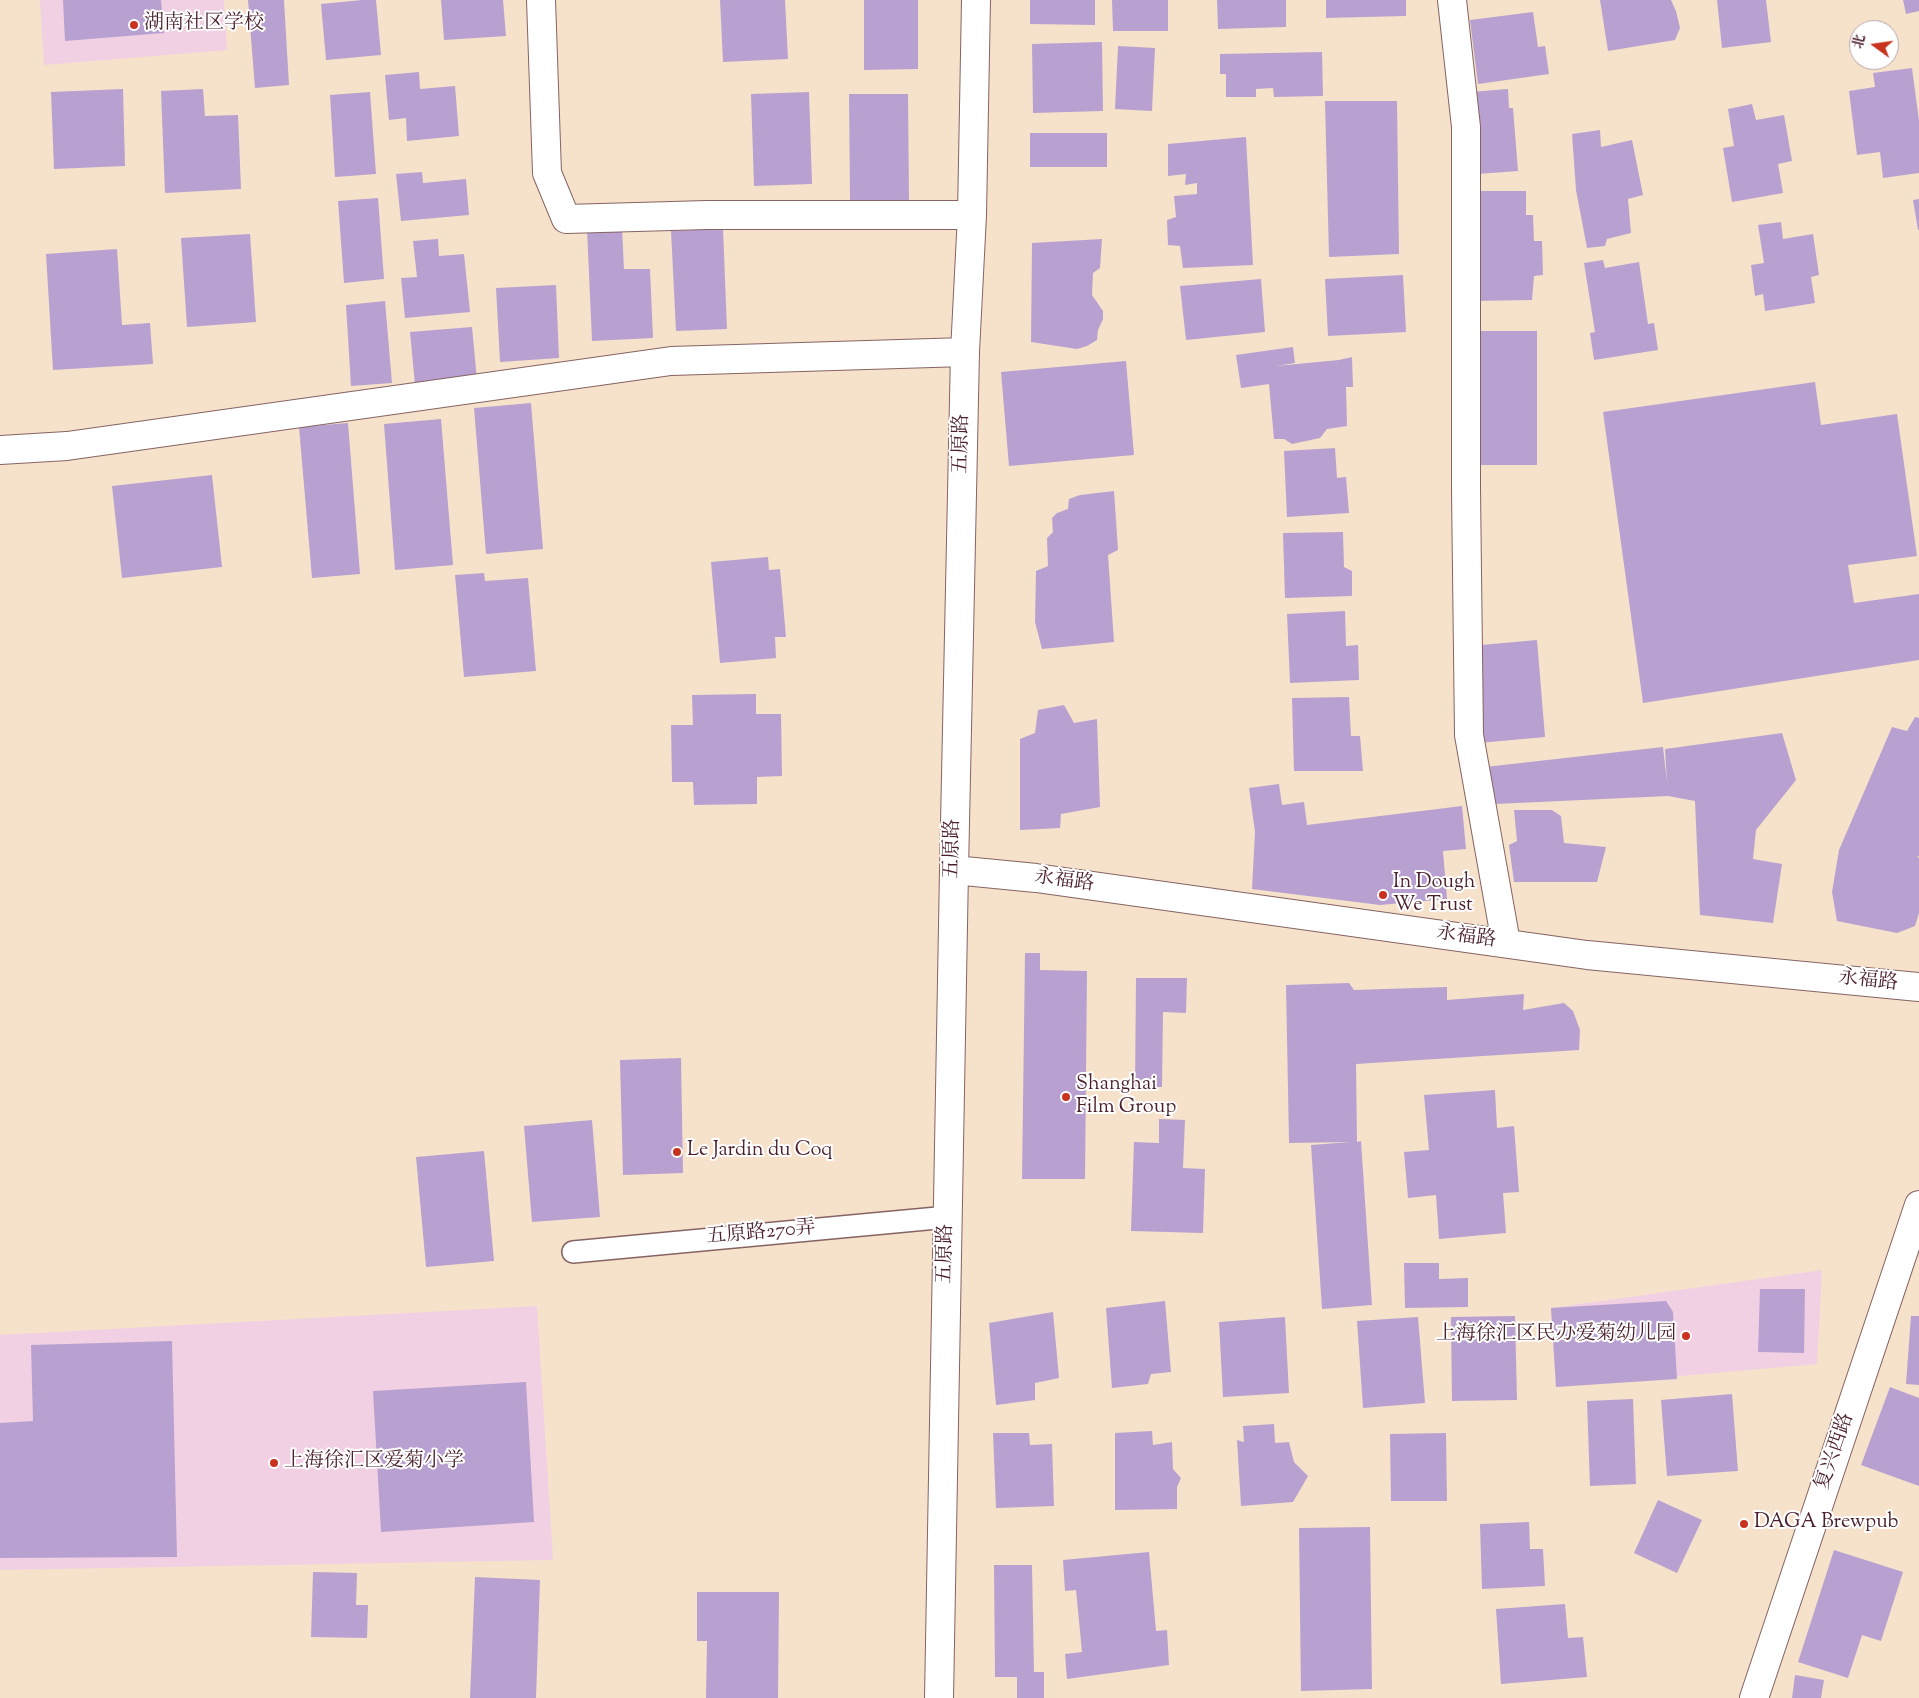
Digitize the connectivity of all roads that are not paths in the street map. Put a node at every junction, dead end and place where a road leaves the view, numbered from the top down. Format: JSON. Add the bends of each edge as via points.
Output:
{"nodes":[{"id":1,"x":541,"y":0,"type":"edge"},
{"id":2,"x":976,"y":0,"type":"edge"},
{"id":3,"x":1452,"y":0,"type":"edge"},
{"id":4,"x":972,"y":215,"type":"junction"},
{"id":5,"x":965,"y":352,"type":"junction"},
{"id":6,"x":0,"y":450,"type":"edge"},
{"id":7,"x":954,"y":870,"type":"junction"},
{"id":8,"x":1506,"y":944,"type":"junction"},
{"id":9,"x":1919,"y":987,"type":"edge"},
{"id":10,"x":1919,"y":1205,"type":"edge"},
{"id":11,"x":948,"y":1217,"type":"junction"},
{"id":12,"x":574,"y":1252,"type":"dead end"},
{"id":13,"x":939,"y":1698,"type":"edge"},
{"id":14,"x":1754,"y":1698,"type":"edge"}],
"edges":[{"from":1,"to":4,"type":"street","via":[[547,173],[566,219],[708,215]]},
{"from":2,"to":4,"type":"street","name":"五原路"},
{"from":3,"to":8,"type":"street","via":[[1466,127],[1469,735]]},
{"from":4,"to":5,"type":"street","name":"五原路"},
{"from":5,"to":6,"type":"street","via":[[671,361],[67,446]]},
{"from":5,"to":7,"type":"street","name":"五原路"},
{"from":7,"to":8,"type":"street","name":"永福路","via":[[1036,878]]},
{"from":7,"to":11,"type":"street","name":"五原路"},
{"from":8,"to":9,"type":"street","name":"永福路","via":[[1587,955]]},
{"from":10,"to":14,"type":"street","name":"复兴西路"},
{"from":11,"to":12,"type":"lane","name":"五原路270弄"},
{"from":11,"to":13,"type":"street","name":"五原路"}]}
